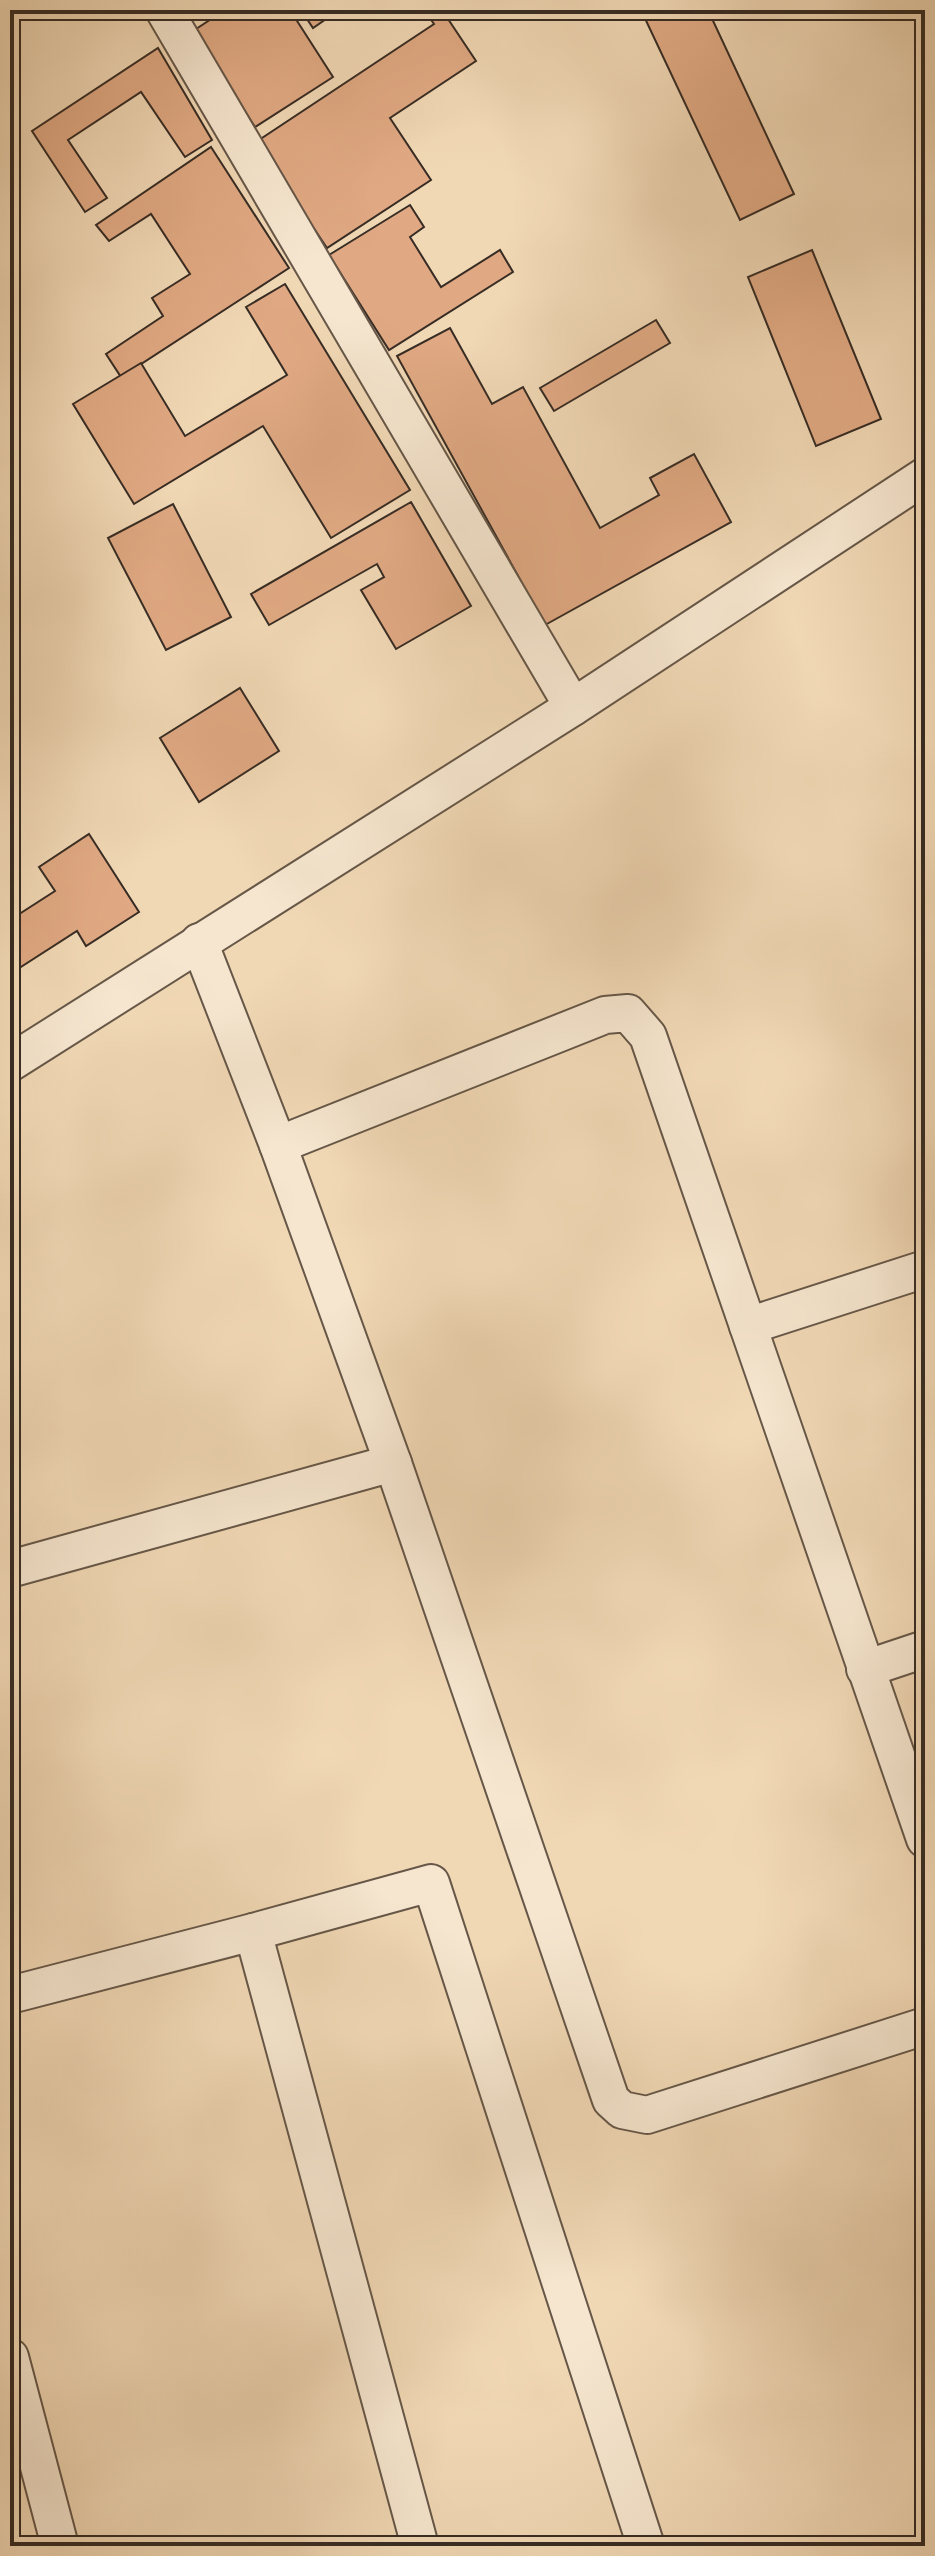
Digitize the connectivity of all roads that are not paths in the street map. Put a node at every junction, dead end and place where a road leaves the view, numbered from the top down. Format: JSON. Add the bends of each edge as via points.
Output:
{"nodes":[{"id":1,"x":164,"y":10,"type":"edge"},
{"id":2,"x":925,"y":476,"type":"edge"},
{"id":3,"x":573,"y":707,"type":"junction"},
{"id":4,"x":199,"y":942,"type":"junction"},
{"id":5,"x":10,"y":1063,"type":"edge"},
{"id":6,"x":278,"y":1145,"type":"junction"},
{"id":7,"x":925,"y":1269,"type":"edge"},
{"id":8,"x":748,"y":1326,"type":"junction"},
{"id":9,"x":393,"y":1463,"type":"junction"},
{"id":10,"x":10,"y":1569,"type":"edge"},
{"id":11,"x":925,"y":1649,"type":"edge"},
{"id":12,"x":865,"y":1669,"type":"junction"},
{"id":13,"x":925,"y":1839,"type":"edge"},
{"id":14,"x":253,"y":1932,"type":"junction"},
{"id":15,"x":10,"y":1995,"type":"edge"},
{"id":16,"x":925,"y":2026,"type":"edge"},
{"id":17,"x":10,"y":2357,"type":"edge"},
{"id":18,"x":60,"y":2546,"type":"edge"},
{"id":19,"x":420,"y":2546,"type":"edge"},
{"id":20,"x":646,"y":2546,"type":"edge"}],
"edges":[{"from":1,"to":3,"type":"street"},
{"from":2,"to":3,"type":"street"},
{"from":3,"to":4,"type":"street"},
{"from":4,"to":5,"type":"street"},
{"from":4,"to":6,"type":"street"},
{"from":6,"to":8,"type":"street","via":[[605,1015],[628,1013],[648,1036]]},
{"from":6,"to":9,"type":"street"},
{"from":7,"to":8,"type":"street"},
{"from":8,"to":12,"type":"street"},
{"from":9,"to":10,"type":"street"},
{"from":9,"to":16,"type":"street","via":[[611,2100],[622,2110],[647,2115]]},
{"from":11,"to":12,"type":"street"},
{"from":12,"to":13,"type":"street"},
{"from":14,"to":15,"type":"street"},
{"from":14,"to":19,"type":"street"},
{"from":14,"to":20,"type":"street","via":[[431,1883]]},
{"from":17,"to":18,"type":"street"}]}
